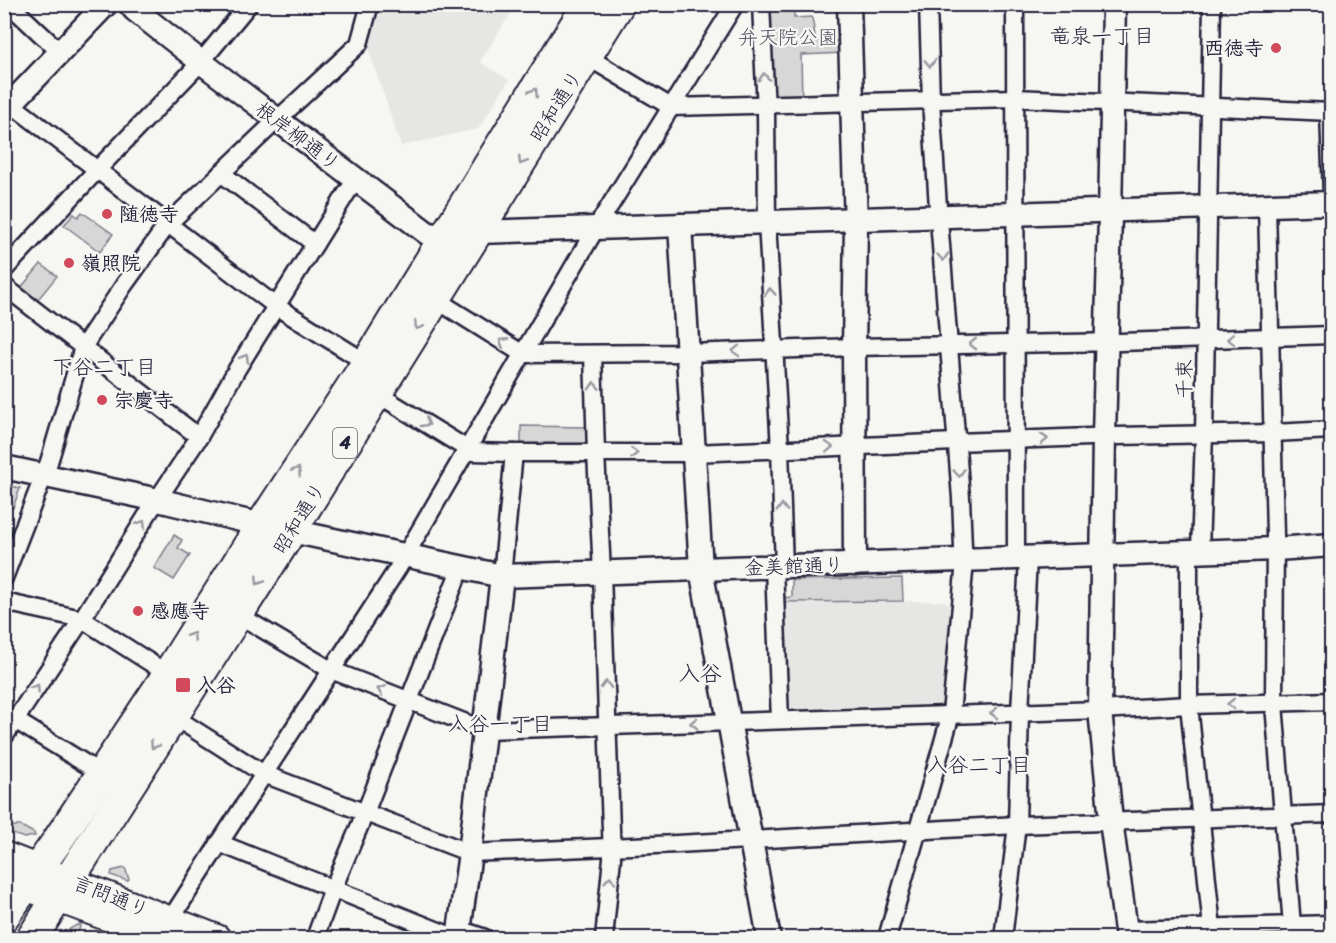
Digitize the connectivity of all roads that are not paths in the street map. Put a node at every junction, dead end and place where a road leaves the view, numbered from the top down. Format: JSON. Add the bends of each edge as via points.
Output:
{"nodes":[{"id":1,"x":9,"y":4,"type":"edge"},
{"id":2,"x":106,"y":4,"type":"edge"},
{"id":3,"x":130,"y":4,"type":"edge"},
{"id":4,"x":249,"y":4,"type":"edge"},
{"id":5,"x":370,"y":4,"type":"edge"},
{"id":6,"x":588,"y":4,"type":"edge"},
{"id":7,"x":619,"y":4,"type":"edge"},
{"id":8,"x":735,"y":4,"type":"edge"},
{"id":9,"x":761,"y":4,"type":"edge"},
{"id":10,"x":849,"y":4,"type":"edge"},
{"id":11,"x":928,"y":4,"type":"edge"},
{"id":12,"x":1015,"y":4,"type":"edge"},
{"id":13,"x":1114,"y":4,"type":"edge"},
{"id":14,"x":1212,"y":4,"type":"edge"},
{"id":15,"x":60,"y":52,"type":"junction"},
{"id":16,"x":586,"y":56,"type":"junction"},
{"id":17,"x":201,"y":62,"type":"junction"},
{"id":18,"x":1015,"y":98,"type":"junction"},
{"id":19,"x":932,"y":100,"type":"junction"},
{"id":20,"x":1112,"y":102,"type":"junction"},
{"id":21,"x":852,"y":103,"type":"junction"},
{"id":22,"x":766,"y":105,"type":"junction"},
{"id":23,"x":671,"y":107,"type":"junction"},
{"id":24,"x":1210,"y":107,"type":"junction"},
{"id":25,"x":8,"y":108,"type":"edge"},
{"id":26,"x":1330,"y":112,"type":"edge"},
{"id":27,"x":277,"y":120,"type":"junction"},
{"id":28,"x":97,"y":170,"type":"junction"},
{"id":29,"x":221,"y":173,"type":"junction"},
{"id":30,"x":357,"y":180,"type":"junction"},
{"id":31,"x":1332,"y":195,"type":"edge"},
{"id":32,"x":1332,"y":203,"type":"edge"},
{"id":33,"x":1267,"y":205,"type":"junction"},
{"id":34,"x":1208,"y":207,"type":"junction"},
{"id":35,"x":1110,"y":210,"type":"junction"},
{"id":36,"x":1016,"y":213,"type":"junction"},
{"id":37,"x":939,"y":216,"type":"junction"},
{"id":38,"x":856,"y":219,"type":"junction"},
{"id":39,"x":766,"y":222,"type":"junction"},
{"id":40,"x":168,"y":224,"type":"junction"},
{"id":41,"x":680,"y":225,"type":"junction"},
{"id":42,"x":596,"y":228,"type":"junction"},
{"id":43,"x":478,"y":232,"type":"junction"},
{"id":44,"x":444,"y":238,"type":"junction"},
{"id":45,"x":315,"y":244,"type":"junction"},
{"id":46,"x":4,"y":270,"type":"edge"},
{"id":47,"x":4,"y":286,"type":"edge"},
{"id":48,"x":435,"y":299,"type":"junction"},
{"id":49,"x":277,"y":307,"type":"junction"},
{"id":50,"x":1332,"y":335,"type":"edge"},
{"id":51,"x":1270,"y":337,"type":"junction"},
{"id":52,"x":1206,"y":339,"type":"junction"},
{"id":53,"x":1106,"y":342,"type":"junction"},
{"id":54,"x":1015,"y":344,"type":"junction"},
{"id":55,"x":948,"y":345,"type":"junction"},
{"id":56,"x":83,"y":346,"type":"junction"},
{"id":57,"x":854,"y":347,"type":"junction"},
{"id":58,"x":773,"y":350,"type":"junction"},
{"id":59,"x":688,"y":353,"type":"junction"},
{"id":60,"x":523,"y":354,"type":"junction"},
{"id":61,"x":593,"y":354,"type":"junction"},
{"id":62,"x":367,"y":363,"type":"junction"},
{"id":63,"x":376,"y":393,"type":"junction"},
{"id":64,"x":1332,"y":430,"type":"edge"},
{"id":65,"x":1273,"y":433,"type":"junction"},
{"id":66,"x":1204,"y":434,"type":"junction"},
{"id":67,"x":1104,"y":436,"type":"junction"},
{"id":68,"x":199,"y":437,"type":"junction"},
{"id":69,"x":1015,"y":440,"type":"junction"},
{"id":70,"x":956,"y":442,"type":"junction"},
{"id":71,"x":855,"y":446,"type":"junction"},
{"id":72,"x":467,"y":448,"type":"junction"},
{"id":73,"x":780,"y":449,"type":"junction"},
{"id":74,"x":514,"y":453,"type":"junction"},
{"id":75,"x":596,"y":453,"type":"junction"},
{"id":76,"x":693,"y":453,"type":"junction"},
{"id":77,"x":4,"y":467,"type":"edge"},
{"id":78,"x":43,"y":476,"type":"junction"},
{"id":79,"x":158,"y":500,"type":"junction"},
{"id":80,"x":262,"y":524,"type":"junction"},
{"id":81,"x":291,"y":531,"type":"junction"},
{"id":82,"x":1332,"y":545,"type":"edge"},
{"id":83,"x":1276,"y":549,"type":"junction"},
{"id":84,"x":1195,"y":552,"type":"junction"},
{"id":85,"x":405,"y":555,"type":"junction"},
{"id":86,"x":1102,"y":555,"type":"junction"},
{"id":87,"x":1022,"y":558,"type":"junction"},
{"id":88,"x":964,"y":560,"type":"junction"},
{"id":89,"x":855,"y":564,"type":"junction"},
{"id":90,"x":461,"y":567,"type":"junction"},
{"id":91,"x":779,"y":567,"type":"junction"},
{"id":92,"x":701,"y":569,"type":"junction"},
{"id":93,"x":602,"y":573,"type":"junction"},
{"id":94,"x":502,"y":576,"type":"junction"},
{"id":95,"x":4,"y":578,"type":"edge"},
{"id":96,"x":4,"y":602,"type":"edge"},
{"id":97,"x":237,"y":614,"type":"junction"},
{"id":98,"x":82,"y":619,"type":"junction"},
{"id":99,"x":331,"y":670,"type":"junction"},
{"id":100,"x":168,"y":674,"type":"junction"},
{"id":101,"x":409,"y":700,"type":"junction"},
{"id":102,"x":1332,"y":701,"type":"edge"},
{"id":103,"x":1274,"y":704,"type":"junction"},
{"id":104,"x":1189,"y":705,"type":"junction"},
{"id":105,"x":1100,"y":710,"type":"junction"},
{"id":106,"x":1020,"y":712,"type":"junction"},
{"id":107,"x":951,"y":714,"type":"junction"},
{"id":108,"x":173,"y":716,"type":"junction"},
{"id":109,"x":10,"y":719,"type":"edge"},
{"id":110,"x":780,"y":720,"type":"junction"},
{"id":111,"x":729,"y":722,"type":"junction"},
{"id":112,"x":607,"y":727,"type":"junction"},
{"id":113,"x":484,"y":730,"type":"junction"},
{"id":114,"x":4,"y":737,"type":"edge"},
{"id":115,"x":102,"y":774,"type":"junction"},
{"id":116,"x":264,"y":774,"type":"junction"},
{"id":117,"x":365,"y":813,"type":"junction"},
{"id":118,"x":1332,"y":814,"type":"edge"},
{"id":119,"x":1283,"y":815,"type":"junction"},
{"id":120,"x":1201,"y":818,"type":"junction"},
{"id":121,"x":1111,"y":821,"type":"junction"},
{"id":122,"x":1017,"y":825,"type":"junction"},
{"id":123,"x":918,"y":831,"type":"junction"},
{"id":124,"x":751,"y":840,"type":"junction"},
{"id":125,"x":219,"y":843,"type":"junction"},
{"id":126,"x":612,"y":846,"type":"junction"},
{"id":127,"x":470,"y":853,"type":"junction"},
{"id":128,"x":4,"y":855,"type":"edge"},
{"id":129,"x":333,"y":889,"type":"junction"},
{"id":130,"x":41,"y":897,"type":"edge"},
{"id":131,"x":4,"y":916,"type":"edge"},
{"id":132,"x":1332,"y":924,"type":"edge"},
{"id":133,"x":167,"y":929,"type":"edge"},
{"id":134,"x":1292,"y":932,"type":"edge"},
{"id":135,"x":1212,"y":933,"type":"edge"},
{"id":136,"x":1126,"y":934,"type":"edge"},
{"id":137,"x":458,"y":935,"type":"edge"},
{"id":138,"x":4,"y":938,"type":"edge"},
{"id":139,"x":217,"y":939,"type":"edge"},
{"id":140,"x":315,"y":939,"type":"edge"},
{"id":141,"x":486,"y":939,"type":"edge"},
{"id":142,"x":604,"y":939,"type":"edge"},
{"id":143,"x":769,"y":939,"type":"edge"},
{"id":144,"x":887,"y":939,"type":"edge"},
{"id":145,"x":1003,"y":939,"type":"edge"}],
"edges":[{"from":1,"to":15,"type":"street"},
{"from":2,"to":15,"type":"street"},
{"from":3,"to":17,"type":"street","name":"根岸柳通り"},
{"from":4,"to":17,"type":"street"},
{"from":5,"to":27,"type":"street","via":[[359,44]]},
{"from":44,"to":6,"type":"highway","name":"昭和通り","number":"4","one_way":true},
{"from":7,"to":16,"type":"highway","name":"昭和通り","number":"4"},
{"from":8,"to":23,"type":"street"},
{"from":22,"to":9,"type":"street","one_way":true},
{"from":10,"to":21,"type":"street"},
{"from":11,"to":19,"type":"street","one_way":true},
{"from":12,"to":18,"type":"street"},
{"from":13,"to":20,"type":"street"},
{"from":14,"to":24,"type":"street","name":"千束"},
{"from":15,"to":25,"type":"street"},
{"from":16,"to":23,"type":"street"},
{"from":16,"to":43,"type":"highway","name":"昭和通り","number":"4","one_way":true},
{"from":17,"to":27,"type":"street","name":"根岸柳通り"},
{"from":17,"to":28,"type":"street"},
{"from":18,"to":19,"type":"street"},
{"from":18,"to":20,"type":"street"},
{"from":18,"to":36,"type":"street"},
{"from":19,"to":21,"type":"street"},
{"from":19,"to":37,"type":"street"},
{"from":20,"to":24,"type":"street"},
{"from":20,"to":35,"type":"street"},
{"from":21,"to":22,"type":"street"},
{"from":21,"to":38,"type":"street"},
{"from":22,"to":23,"type":"street"},
{"from":22,"to":39,"type":"street"},
{"from":23,"to":42,"type":"street"},
{"from":24,"to":26,"type":"street"},
{"from":24,"to":34,"type":"street","name":"千束"},
{"from":25,"to":28,"type":"street"},
{"from":26,"to":31,"type":"street"},
{"from":27,"to":29,"type":"street"},
{"from":27,"to":30,"type":"street","name":"根岸柳通り"},
{"from":28,"to":40,"type":"street"},
{"from":28,"to":46,"type":"street"},
{"from":29,"to":40,"type":"street"},
{"from":29,"to":45,"type":"street"},
{"from":30,"to":44,"type":"street","name":"根岸柳通り","via":[[427,233]]},
{"from":30,"to":45,"type":"street"},
{"from":32,"to":33,"type":"street"},
{"from":33,"to":34,"type":"street"},
{"from":33,"to":51,"type":"street"},
{"from":34,"to":35,"type":"street"},
{"from":34,"to":52,"type":"street","name":"千束"},
{"from":35,"to":36,"type":"street"},
{"from":35,"to":53,"type":"street"},
{"from":36,"to":37,"type":"street"},
{"from":36,"to":54,"type":"street"},
{"from":37,"to":38,"type":"street"},
{"from":37,"to":55,"type":"street","one_way":true},
{"from":38,"to":39,"type":"street"},
{"from":38,"to":57,"type":"street"},
{"from":39,"to":41,"type":"street"},
{"from":58,"to":39,"type":"street","one_way":true},
{"from":40,"to":49,"type":"street"},
{"from":40,"to":56,"type":"street"},
{"from":41,"to":42,"type":"street"},
{"from":41,"to":59,"type":"street"},
{"from":42,"to":43,"type":"street"},
{"from":42,"to":60,"type":"street"},
{"from":43,"to":44,"type":"street"},
{"from":43,"to":48,"type":"highway","name":"昭和通り","number":"4"},
{"from":44,"to":62,"type":"highway","name":"昭和通り","number":"4"},
{"from":45,"to":49,"type":"street"},
{"from":47,"to":56,"type":"street"},
{"from":60,"to":48,"type":"street","one_way":true},
{"from":48,"to":63,"type":"highway","name":"昭和通り","number":"4","one_way":true},
{"from":49,"to":62,"type":"street"},
{"from":68,"to":49,"type":"street","one_way":true},
{"from":50,"to":51,"type":"street"},
{"from":51,"to":52,"type":"street","one_way":true},
{"from":51,"to":65,"type":"street"},
{"from":52,"to":53,"type":"street"},
{"from":52,"to":66,"type":"street","name":"千束"},
{"from":53,"to":54,"type":"street"},
{"from":53,"to":67,"type":"street"},
{"from":54,"to":55,"type":"street","one_way":true},
{"from":54,"to":69,"type":"street"},
{"from":55,"to":57,"type":"street"},
{"from":55,"to":70,"type":"street"},
{"from":56,"to":68,"type":"street"},
{"from":56,"to":78,"type":"street"},
{"from":57,"to":58,"type":"street"},
{"from":57,"to":71,"type":"street"},
{"from":58,"to":59,"type":"street","one_way":true},
{"from":58,"to":73,"type":"street"},
{"from":59,"to":61,"type":"street"},
{"from":59,"to":76,"type":"street"},
{"from":60,"to":61,"type":"street"},
{"from":60,"to":72,"type":"street"},
{"from":75,"to":61,"type":"street","one_way":true},
{"from":80,"to":62,"type":"highway","name":"昭和通り","number":"4","one_way":true},
{"from":63,"to":72,"type":"street","one_way":true},
{"from":63,"to":81,"type":"highway","name":"昭和通り","number":"4"},
{"from":64,"to":65,"type":"street"},
{"from":65,"to":66,"type":"street"},
{"from":65,"to":83,"type":"street"},
{"from":66,"to":67,"type":"street"},
{"from":66,"to":84,"type":"street","name":"千束"},
{"from":69,"to":67,"type":"street","one_way":true},
{"from":67,"to":86,"type":"street"},
{"from":68,"to":79,"type":"street"},
{"from":69,"to":70,"type":"street"},
{"from":69,"to":87,"type":"street"},
{"from":70,"to":71,"type":"street"},
{"from":70,"to":88,"type":"street","one_way":true},
{"from":73,"to":71,"type":"street","one_way":true},
{"from":71,"to":89,"type":"street"},
{"from":72,"to":74,"type":"street","via":[[472,452]]},
{"from":72,"to":85,"type":"street"},
{"from":73,"to":76,"type":"street"},
{"from":91,"to":73,"type":"street","one_way":true},
{"from":74,"to":75,"type":"street"},
{"from":74,"to":94,"type":"street"},
{"from":75,"to":76,"type":"street","one_way":true},
{"from":75,"to":93,"type":"street"},
{"from":76,"to":92,"type":"street"},
{"from":77,"to":78,"type":"street","name":"金美館通り"},
{"from":78,"to":79,"type":"street","name":"金美館通り"},
{"from":78,"to":95,"type":"street"},
{"from":79,"to":80,"type":"street","name":"金美館通り"},
{"from":98,"to":79,"type":"street","one_way":true},
{"from":80,"to":81,"type":"street","name":"金美館通り"},
{"from":100,"to":80,"type":"highway","name":"昭和通り","number":"4","one_way":true},
{"from":81,"to":85,"type":"street","name":"金美館通り"},
{"from":81,"to":97,"type":"highway","name":"昭和通り","number":"4","one_way":true},
{"from":82,"to":83,"type":"street","name":"金美館通り"},
{"from":83,"to":84,"type":"street","name":"金美館通り"},
{"from":83,"to":103,"type":"street"},
{"from":84,"to":86,"type":"street","name":"金美館通り"},
{"from":84,"to":104,"type":"street","name":"千束"},
{"from":85,"to":90,"type":"street","name":"金美館通り"},
{"from":85,"to":99,"type":"street"},
{"from":86,"to":87,"type":"street","name":"金美館通り"},
{"from":86,"to":105,"type":"street"},
{"from":87,"to":88,"type":"street","name":"金美館通り"},
{"from":87,"to":106,"type":"street"},
{"from":88,"to":89,"type":"street","name":"金美館通り"},
{"from":88,"to":107,"type":"street"},
{"from":89,"to":91,"type":"street","name":"金美館通り"},
{"from":90,"to":94,"type":"street","name":"金美館通り"},
{"from":90,"to":101,"type":"street"},
{"from":91,"to":92,"type":"street","name":"金美館通り"},
{"from":91,"to":110,"type":"street"},
{"from":92,"to":93,"type":"street","name":"金美館通り"},
{"from":92,"to":111,"type":"street"},
{"from":93,"to":94,"type":"street","name":"金美館通り"},
{"from":112,"to":93,"type":"street","one_way":true},
{"from":94,"to":113,"type":"street"},
{"from":96,"to":98,"type":"street"},
{"from":97,"to":99,"type":"street"},
{"from":97,"to":108,"type":"highway","name":"昭和通り","number":"4"},
{"from":98,"to":100,"type":"street"},
{"from":109,"to":98,"type":"street","one_way":true},
{"from":101,"to":99,"type":"street","one_way":true},
{"from":99,"to":116,"type":"street"},
{"from":100,"to":115,"type":"highway","name":"昭和通り","number":"4"},
{"from":101,"to":113,"type":"street"},
{"from":101,"to":117,"type":"street"},
{"from":102,"to":103,"type":"street"},
{"from":103,"to":104,"type":"street","one_way":true},
{"from":103,"to":119,"type":"street"},
{"from":104,"to":105,"type":"street"},
{"from":104,"to":120,"type":"street","name":"千束"},
{"from":105,"to":106,"type":"street"},
{"from":105,"to":121,"type":"street"},
{"from":106,"to":107,"type":"street","one_way":true},
{"from":106,"to":122,"type":"street"},
{"from":107,"to":110,"type":"street"},
{"from":107,"to":123,"type":"street"},
{"from":108,"to":116,"type":"street"},
{"from":108,"to":130,"type":"highway","name":"昭和通り","number":"4","one_way":true},
{"from":109,"to":114,"type":"street"},
{"from":109,"to":115,"type":"street"},
{"from":110,"to":111,"type":"street"},
{"from":111,"to":112,"type":"street","one_way":true},
{"from":111,"to":124,"type":"street"},
{"from":112,"to":113,"type":"street"},
{"from":112,"to":126,"type":"street"},
{"from":113,"to":127,"type":"street"},
{"from":115,"to":130,"type":"highway","name":"昭和通り","number":"4","via":[[56,843]]},
{"from":116,"to":117,"type":"street"},
{"from":116,"to":125,"type":"street"},
{"from":117,"to":127,"type":"street"},
{"from":117,"to":129,"type":"street"},
{"from":118,"to":119,"type":"street"},
{"from":119,"to":120,"type":"street"},
{"from":119,"to":134,"type":"street"},
{"from":120,"to":121,"type":"street"},
{"from":120,"to":135,"type":"street","name":"千束"},
{"from":121,"to":122,"type":"street"},
{"from":121,"to":136,"type":"street"},
{"from":122,"to":123,"type":"street"},
{"from":122,"to":145,"type":"street"},
{"from":123,"to":124,"type":"street"},
{"from":123,"to":144,"type":"street"},
{"from":124,"to":126,"type":"street"},
{"from":124,"to":143,"type":"street"},
{"from":125,"to":129,"type":"street"},
{"from":125,"to":133,"type":"street"},
{"from":126,"to":127,"type":"street"},
{"from":142,"to":126,"type":"street","one_way":true},
{"from":127,"to":137,"type":"street"},
{"from":128,"to":130,"type":"main road","name":"言問通り"},
{"from":129,"to":137,"type":"street"},
{"from":129,"to":140,"type":"street"},
{"from":130,"to":131,"type":"highway","name":"昭和通り","number":"4"},
{"from":130,"to":133,"type":"main road","name":"言問通り"},
{"from":130,"to":138,"type":"highway"},
{"from":132,"to":134,"type":"street"},
{"from":133,"to":139,"type":"main road","name":"言問通り"},
{"from":134,"to":135,"type":"street"},
{"from":135,"to":136,"type":"street"},
{"from":137,"to":141,"type":"street"}]}
